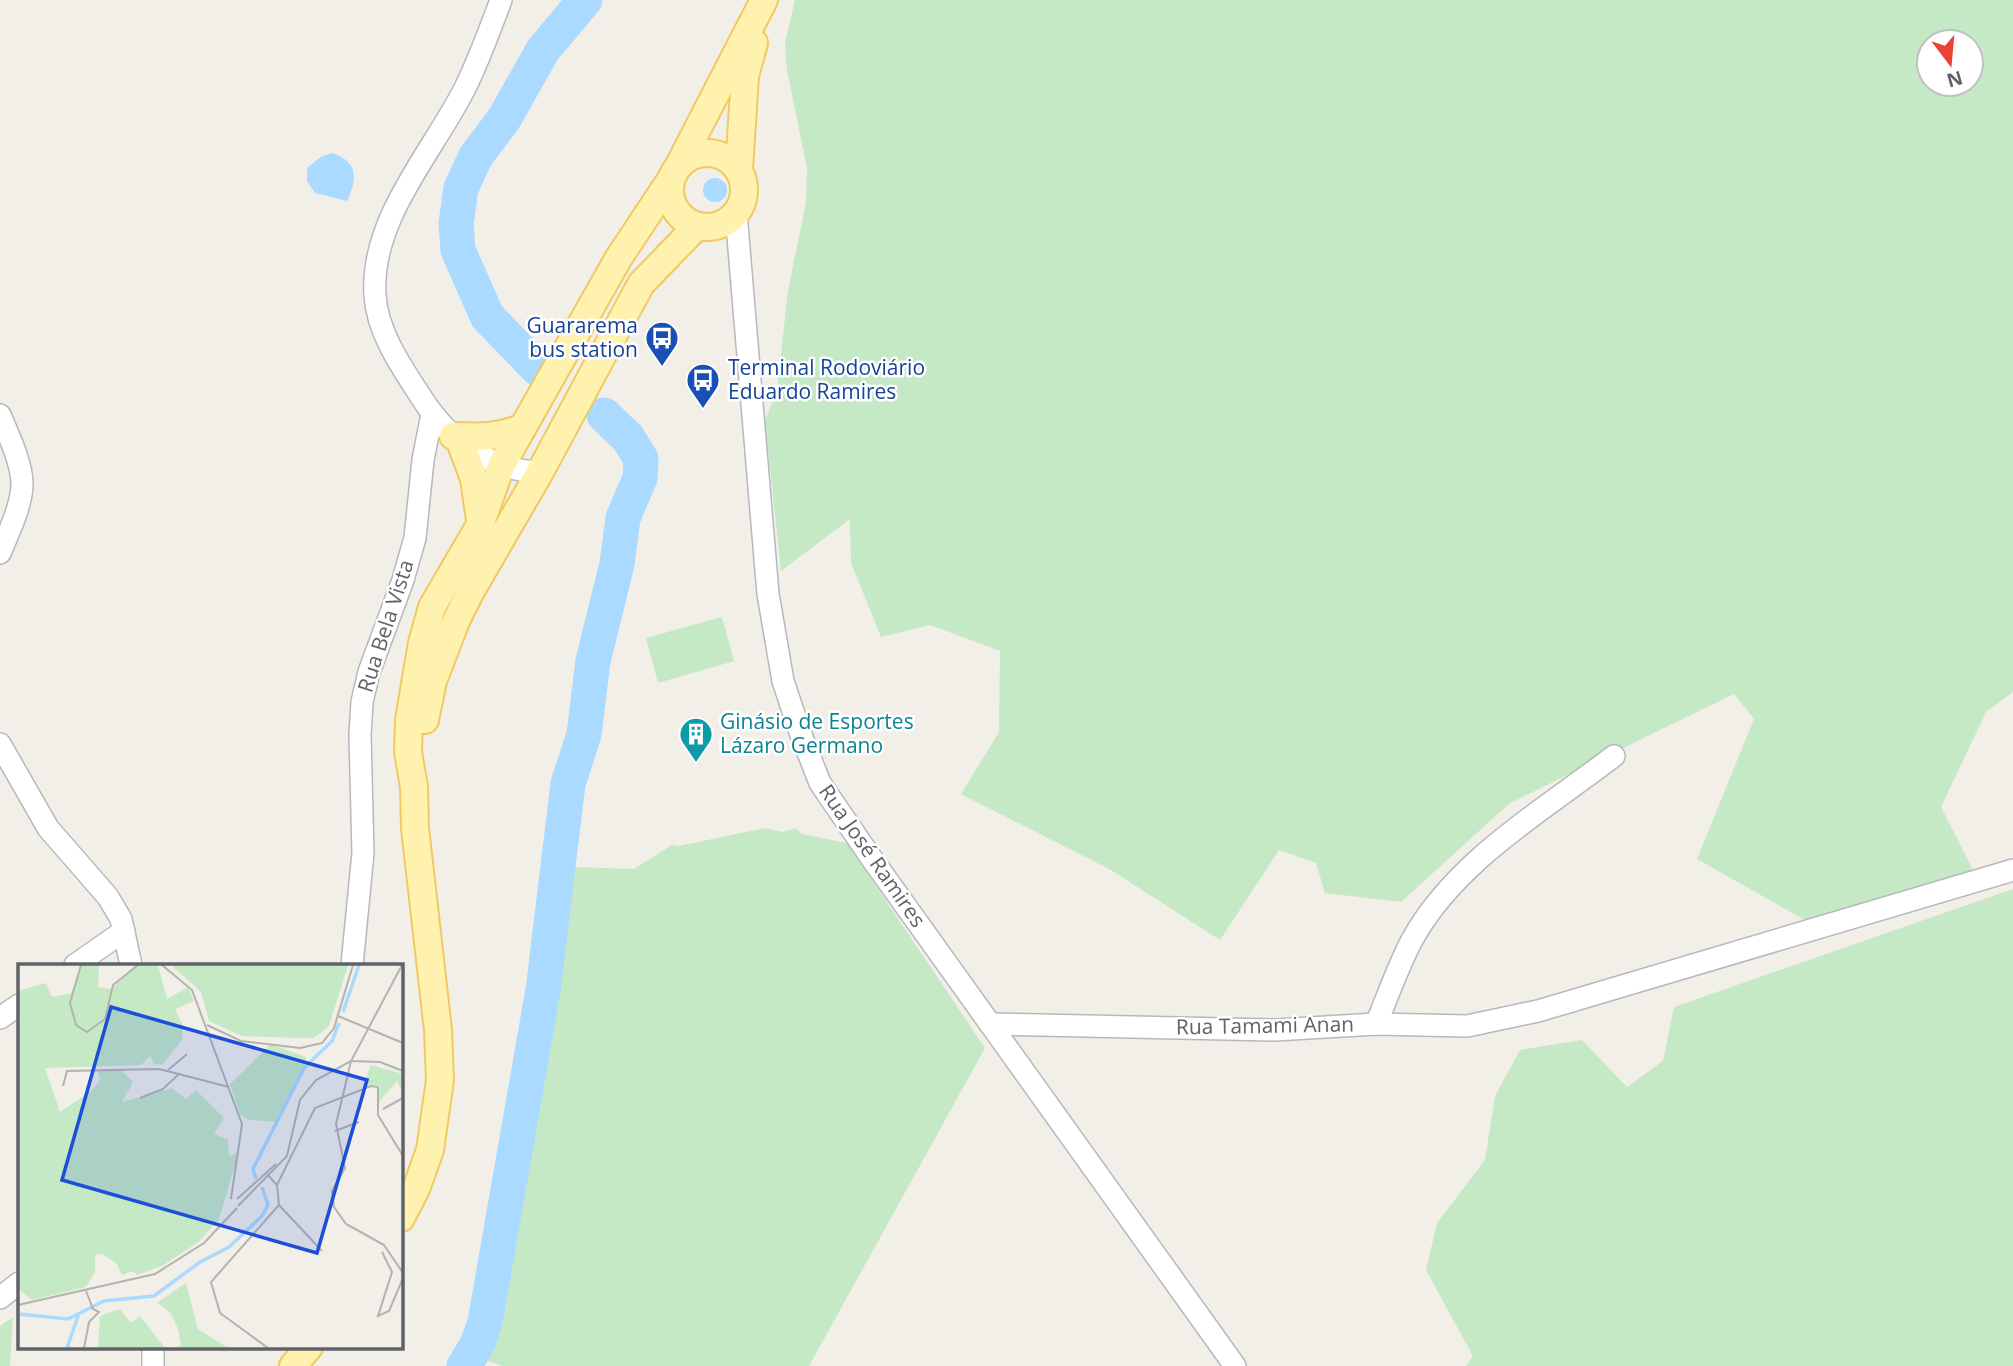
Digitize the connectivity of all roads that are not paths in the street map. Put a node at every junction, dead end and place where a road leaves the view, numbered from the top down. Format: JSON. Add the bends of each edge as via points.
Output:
{"nodes":[{"id":1,"x":501,"y":0,"type":"edge"},
{"id":2,"x":765,"y":0,"type":"edge"},
{"id":3,"x":739,"y":169,"type":"junction"},
{"id":4,"x":675,"y":172,"type":"junction"},
{"id":5,"x":736,"y":213,"type":"junction"},
{"id":6,"x":697,"y":226,"type":"junction"},
{"id":7,"x":432,"y":414,"type":"junction"},
{"id":8,"x":0,"y":415,"type":"edge"},
{"id":9,"x":523,"y":427,"type":"junction"},
{"id":10,"x":457,"y":440,"type":"junction"},
{"id":11,"x":501,"y":466,"type":"junction"},
{"id":12,"x":540,"y":472,"type":"junction"},
{"id":13,"x":481,"y":523,"type":"junction"},
{"id":14,"x":0,"y":553,"type":"edge"},
{"id":15,"x":0,"y":744,"type":"edge"},
{"id":16,"x":1614,"y":757,"type":"dead end"},
{"id":17,"x":414,"y":788,"type":"junction"},
{"id":18,"x":2013,"y":870,"type":"edge"},
{"id":19,"x":122,"y":925,"type":"junction"},
{"id":20,"x":76,"y":964,"type":"edge"},
{"id":21,"x":131,"y":964,"type":"edge"},
{"id":22,"x":352,"y":964,"type":"edge"},
{"id":23,"x":18,"y":1006,"type":"edge"},
{"id":24,"x":0,"y":1018,"type":"edge"},
{"id":25,"x":990,"y":1024,"type":"junction"},
{"id":26,"x":1376,"y":1024,"type":"junction"},
{"id":27,"x":402,"y":1216,"type":"edge"},
{"id":28,"x":18,"y":1284,"type":"edge"},
{"id":29,"x":0,"y":1298,"type":"edge"},
{"id":30,"x":153,"y":1348,"type":"edge"},
{"id":31,"x":308,"y":1348,"type":"edge"},
{"id":32,"x":1227,"y":1362,"type":"edge"},
{"id":33,"x":153,"y":1366,"type":"edge"},
{"id":34,"x":293,"y":1366,"type":"edge"}],
"edges":[{"from":1,"to":7,"type":"street","via":[[464,89],[408,182],[385,234],[376,269],[375,296],[383,329]]},
{"from":2,"to":3,"type":"main road","via":[[745,76]]},
{"from":2,"to":4,"type":"main road"},
{"from":3,"to":4,"type":"main road","via":[[717,154],[698,154]]},
{"from":3,"to":5,"type":"main road","via":[[743,195]]},
{"from":4,"to":6,"type":"main road","via":[[670,196],[674,208]]},
{"from":4,"to":9,"type":"main road","via":[[618,260]]},
{"from":5,"to":6,"type":"main road","via":[[721,225]]},
{"from":5,"to":25,"type":"street","name":"Rua José Ramires","via":[[768,594],[783,681],[820,783]]},
{"from":6,"to":12,"type":"main road","via":[[641,284]]},
{"from":7,"to":10,"type":"street"},
{"from":7,"to":22,"type":"street","name":"Rua Bela Vista","via":[[415,538],[362,702],[363,853]]},
{"from":8,"to":14,"type":"street","via":[[22,484],[14,521]]},
{"from":9,"to":10,"type":"main road","via":[[494,437]]},
{"from":9,"to":11,"type":"main road"},
{"from":10,"to":11,"type":"street"},
{"from":10,"to":13,"type":"main road","via":[[474,479]]},
{"from":11,"to":12,"type":"street"},
{"from":11,"to":13,"type":"main road"},
{"from":12,"to":17,"type":"main road","via":[[456,621],[433,681]]},
{"from":13,"to":17,"type":"main road","via":[[432,607],[422,643],[409,720]]},
{"from":15,"to":19,"type":"street","via":[[48,828],[108,897]]},
{"from":16,"to":26,"type":"street","via":[[1501,841],[1462,876],[1412,940]]},
{"from":17,"to":27,"type":"main road","via":[[440,1080],[430,1150]]},
{"from":18,"to":26,"type":"street","name":"Rua Tamami Anan","via":[[1538,1011],[1467,1026]]},
{"from":19,"to":20,"type":"street"},
{"from":19,"to":21,"type":"street"},
{"from":23,"to":24,"type":"street"},
{"from":25,"to":26,"type":"street","name":"Rua Tamami Anan","via":[[1275,1030]]},
{"from":25,"to":32,"type":"street","name":"Rua José Ramires"},
{"from":28,"to":29,"type":"street"},
{"from":30,"to":33,"type":"street"},
{"from":31,"to":34,"type":"main road"}]}
